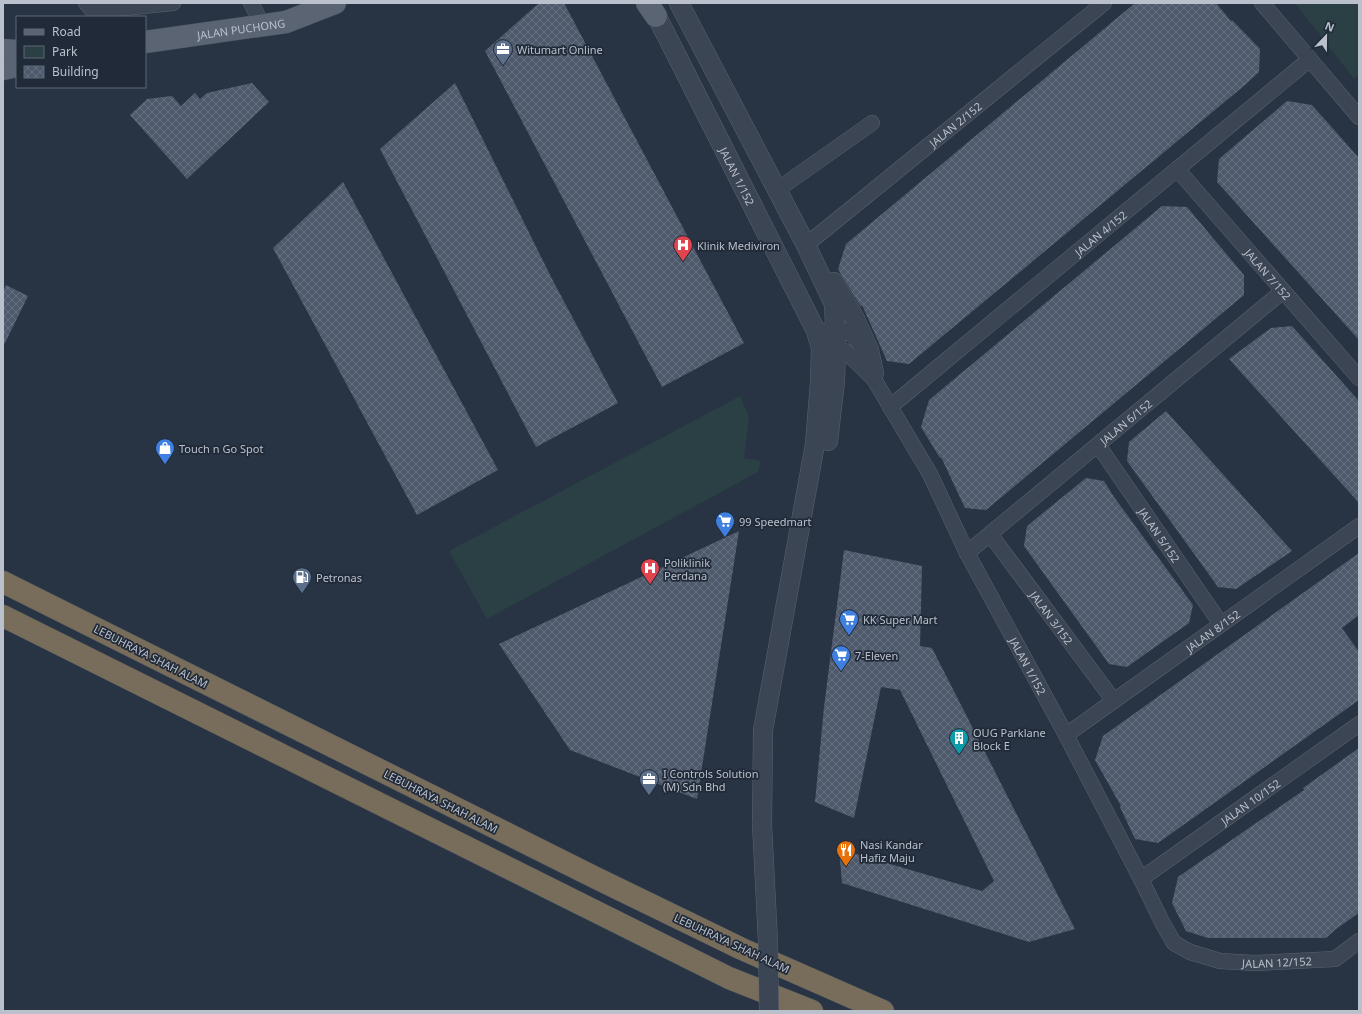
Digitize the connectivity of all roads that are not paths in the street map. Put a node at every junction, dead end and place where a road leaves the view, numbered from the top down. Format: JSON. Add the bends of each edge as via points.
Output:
{"nodes":[{"id":1,"x":173,"y":3,"type":"edge"},
{"id":2,"x":251,"y":3,"type":"edge"},
{"id":3,"x":335,"y":3,"type":"edge"},
{"id":4,"x":679,"y":3,"type":"edge"},
{"id":5,"x":1104,"y":3,"type":"edge"},
{"id":6,"x":1262,"y":3,"type":"edge"},
{"id":7,"x":90,"y":7,"type":"edge"},
{"id":8,"x":651,"y":7,"type":"edge"},
{"id":9,"x":263,"y":26,"type":"junction"},
{"id":10,"x":146,"y":42,"type":"edge"},
{"id":11,"x":3,"y":50,"type":"edge"},
{"id":12,"x":16,"y":52,"type":"edge"},
{"id":13,"x":1310,"y":59,"type":"junction"},
{"id":14,"x":16,"y":65,"type":"edge"},
{"id":15,"x":3,"y":69,"type":"edge"},
{"id":16,"x":1359,"y":116,"type":"edge"},
{"id":17,"x":872,"y":123,"type":"dead end"},
{"id":18,"x":1177,"y":169,"type":"junction"},
{"id":19,"x":777,"y":190,"type":"junction"},
{"id":20,"x":806,"y":244,"type":"junction"},
{"id":21,"x":1283,"y":291,"type":"junction"},
{"id":22,"x":827,"y":339,"type":"junction"},
{"id":23,"x":874,"y":377,"type":"junction"},
{"id":24,"x":1359,"y":378,"type":"edge"},
{"id":25,"x":890,"y":407,"type":"junction"},
{"id":26,"x":1098,"y":445,"type":"junction"},
{"id":27,"x":1359,"y":526,"type":"edge"},
{"id":28,"x":990,"y":534,"type":"junction"},
{"id":29,"x":967,"y":553,"type":"junction"},
{"id":30,"x":3,"y":582,"type":"edge"},
{"id":31,"x":3,"y":616,"type":"edge"},
{"id":32,"x":1221,"y":624,"type":"junction"},
{"id":33,"x":1114,"y":701,"type":"junction"},
{"id":34,"x":1359,"y":724,"type":"edge"},
{"id":35,"x":1066,"y":735,"type":"junction"},
{"id":36,"x":768,"y":824,"type":"junction"},
{"id":37,"x":1141,"y":879,"type":"junction"},
{"id":38,"x":1359,"y":941,"type":"edge"},
{"id":39,"x":1190,"y":952,"type":"joint"},
{"id":40,"x":769,"y":1011,"type":"edge"},
{"id":41,"x":780,"y":1011,"type":"edge"},
{"id":42,"x":812,"y":1011,"type":"edge"},
{"id":43,"x":883,"y":1011,"type":"edge"}],
"edges":[{"from":1,"to":7,"type":"street"},
{"from":2,"to":9,"type":"street"},
{"from":3,"to":9,"type":"main road","name":"JALAN PUCHONG","via":[[286,22]]},
{"from":4,"to":19,"type":"street"},
{"from":5,"to":20,"type":"street","name":"JALAN 2/152"},
{"from":6,"to":13,"type":"street"},
{"from":8,"to":22,"type":"street","name":"JALAN 1/152"},
{"from":9,"to":10,"type":"main road","name":"JALAN PUCHONG"},
{"from":11,"to":12,"type":"main road"},
{"from":13,"to":16,"type":"street"},
{"from":13,"to":18,"type":"street","name":"JALAN 4/152"},
{"from":14,"to":15,"type":"main road"},
{"from":17,"to":19,"type":"street"},
{"from":18,"to":21,"type":"street","name":"JALAN 7/152"},
{"from":18,"to":25,"type":"street","name":"JALAN 4/152"},
{"from":19,"to":20,"type":"street"},
{"from":20,"to":22,"type":"street","via":[[834,304]]},
{"from":20,"to":23,"type":"street","via":[[825,266],[855,319],[870,350]]},
{"from":21,"to":24,"type":"street","name":"JALAN 7/152"},
{"from":21,"to":26,"type":"street","name":"JALAN 6/152"},
{"from":22,"to":23,"type":"street","name":"JALAN 1/152","via":[[844,330],[851,334],[860,343]]},
{"from":22,"to":36,"type":"street","via":[[793,600],[764,730]]},
{"from":23,"to":25,"type":"street","name":"JALAN 1/152"},
{"from":25,"to":29,"type":"street","name":"JALAN 1/152","via":[[930,474]]},
{"from":26,"to":28,"type":"street","name":"JALAN 6/152"},
{"from":26,"to":32,"type":"street","name":"JALAN 5/152"},
{"from":27,"to":32,"type":"street","name":"JALAN 8/152"},
{"from":28,"to":29,"type":"street","name":"JALAN 6/152"},
{"from":28,"to":33,"type":"street","name":"JALAN 3/152"},
{"from":29,"to":35,"type":"street","name":"JALAN 1/152"},
{"from":30,"to":43,"type":"highway","name":"LEBUHRAYA SHAH ALAM","via":[[596,878],[742,949]]},
{"from":31,"to":42,"type":"highway","via":[[722,974]]},
{"from":32,"to":33,"type":"street","name":"JALAN 8/152"},
{"from":33,"to":35,"type":"street","name":"JALAN 8/152"},
{"from":34,"to":37,"type":"street","name":"JALAN 10/152"},
{"from":35,"to":37,"type":"street","name":"JALAN 1/152"},
{"from":36,"to":40,"type":"street","bridge":true},
{"from":36,"to":41,"type":"street","via":[[780,946]]},
{"from":37,"to":39,"type":"street","name":"JALAN 1/152","via":[[1174,942]]},
{"from":38,"to":39,"type":"street","name":"JALAN 12/152","via":[[1335,959],[1255,963],[1220,960]]}]}
